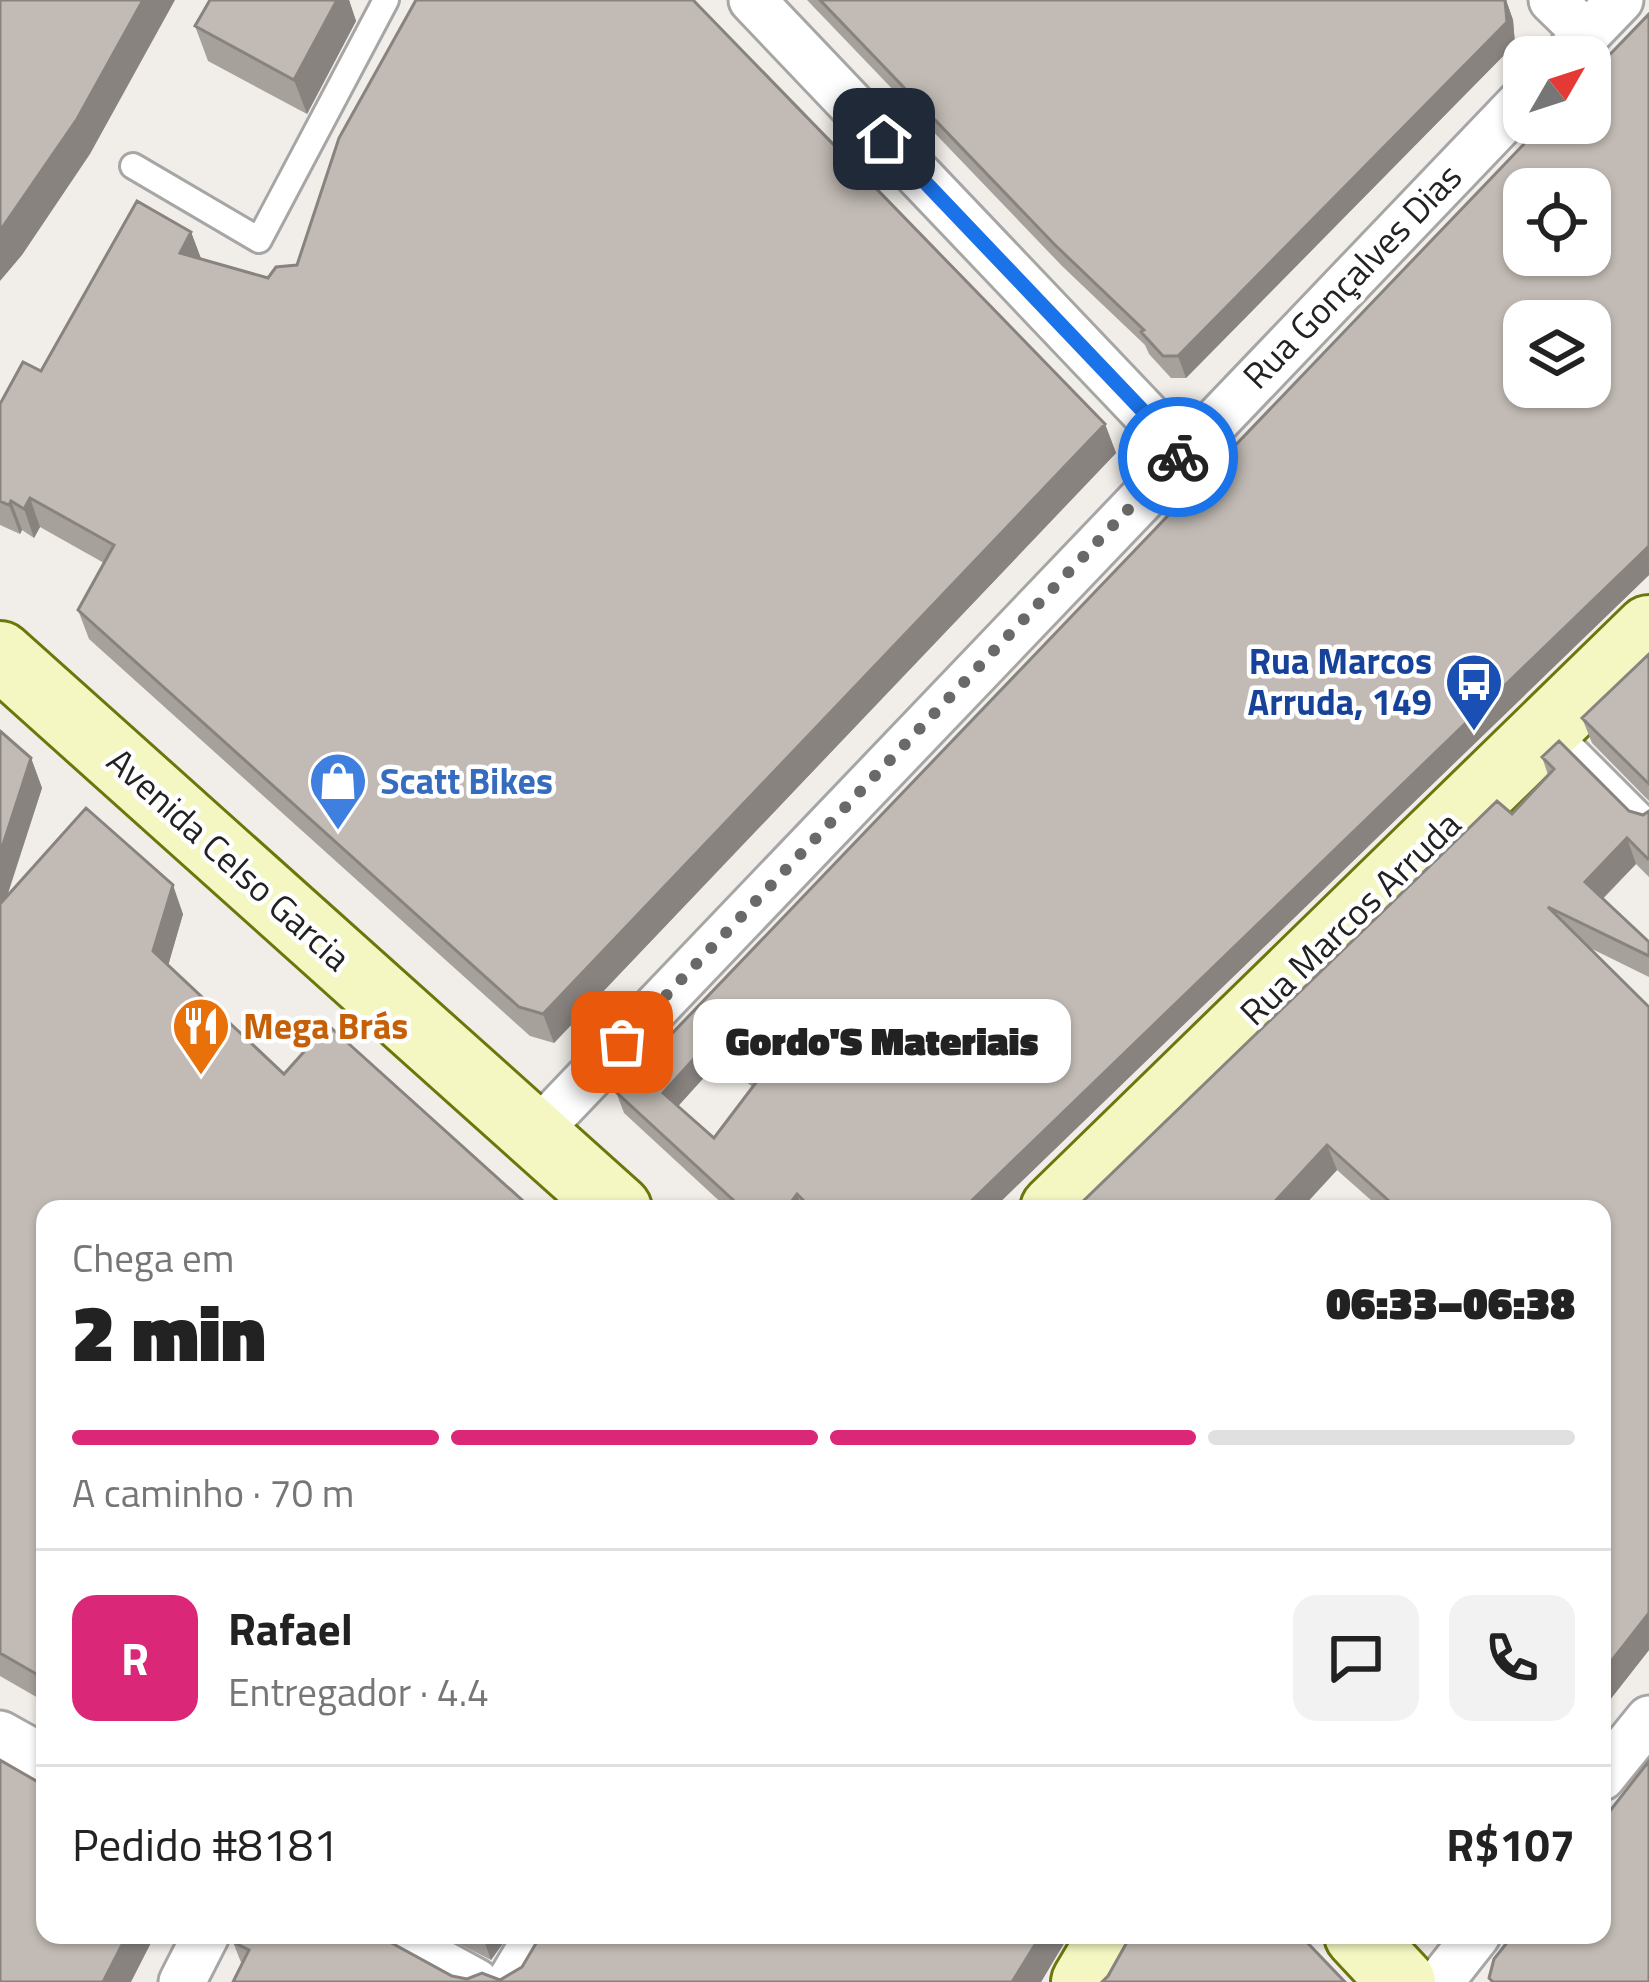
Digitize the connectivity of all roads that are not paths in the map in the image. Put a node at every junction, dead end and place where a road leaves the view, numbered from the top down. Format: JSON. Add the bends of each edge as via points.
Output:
{"nodes":[{"id":1,"x":386,"y":0,"type":"edge"},
{"id":2,"x":752,"y":0,"type":"edge"},
{"id":3,"x":1552,"y":0,"type":"edge"},
{"id":4,"x":1620,"y":0,"type":"edge"},
{"id":5,"x":1571,"y":36,"type":"edge"},
{"id":6,"x":1586,"y":36,"type":"edge"},
{"id":7,"x":1503,"y":121,"type":"edge"},
{"id":8,"x":133,"y":166,"type":"dead end"},
{"id":9,"x":1182,"y":452,"type":"junction"},
{"id":10,"x":1649,"y":629,"type":"edge"},
{"id":11,"x":0,"y":656,"type":"edge"},
{"id":12,"x":1550,"y":725,"type":"junction"},
{"id":13,"x":1649,"y":824,"type":"edge"},
{"id":14,"x":536,"y":1132,"type":"junction"},
{"id":15,"x":608,"y":1200,"type":"edge"},
{"id":16,"x":1063,"y":1200,"type":"edge"},
{"id":17,"x":1649,"y":1718,"type":"edge"},
{"id":18,"x":0,"y":1734,"type":"edge"},
{"id":19,"x":36,"y":1755,"type":"edge"},
{"id":20,"x":1611,"y":1766,"type":"edge"},
{"id":21,"x":201,"y":1944,"type":"edge"},
{"id":22,"x":406,"y":1944,"type":"edge"},
{"id":23,"x":533,"y":1944,"type":"edge"},
{"id":24,"x":1108,"y":1944,"type":"edge"},
{"id":25,"x":1366,"y":1944,"type":"edge"},
{"id":26,"x":1470,"y":1944,"type":"edge"},
{"id":27,"x":182,"y":1982,"type":"edge"},
{"id":28,"x":476,"y":1982,"type":"edge"},
{"id":29,"x":510,"y":1982,"type":"edge"},
{"id":30,"x":1085,"y":1982,"type":"edge"},
{"id":31,"x":1402,"y":1982,"type":"edge"},
{"id":32,"x":1440,"y":1982,"type":"edge"}],
"edges":[{"from":1,"to":8,"type":"lane","via":[[259,240]]},
{"from":2,"to":9,"type":"street"},
{"from":3,"to":5,"type":"street"},
{"from":4,"to":6,"type":"street"},
{"from":7,"to":9,"type":"street","name":"Rua Gonçalves Dias"},
{"from":9,"to":14,"type":"street","name":"Rua Gonçalves Dias"},
{"from":10,"to":12,"type":"main road","name":"Rua Marcos Arruda"},
{"from":11,"to":14,"type":"main road","name":"Avenida Celso Garcia"},
{"from":12,"to":13,"type":"lane"},
{"from":12,"to":16,"type":"main road","name":"Rua Marcos Arruda"},
{"from":14,"to":15,"type":"main road","name":"Avenida Celso Garcia"},
{"from":17,"to":20,"type":"street"},
{"from":18,"to":19,"type":"street"},
{"from":21,"to":27,"type":"street"},
{"from":22,"to":28,"type":"street"},
{"from":23,"to":29,"type":"street"},
{"from":24,"to":30,"type":"main road"},
{"from":25,"to":31,"type":"main road"},
{"from":26,"to":32,"type":"street"}]}
